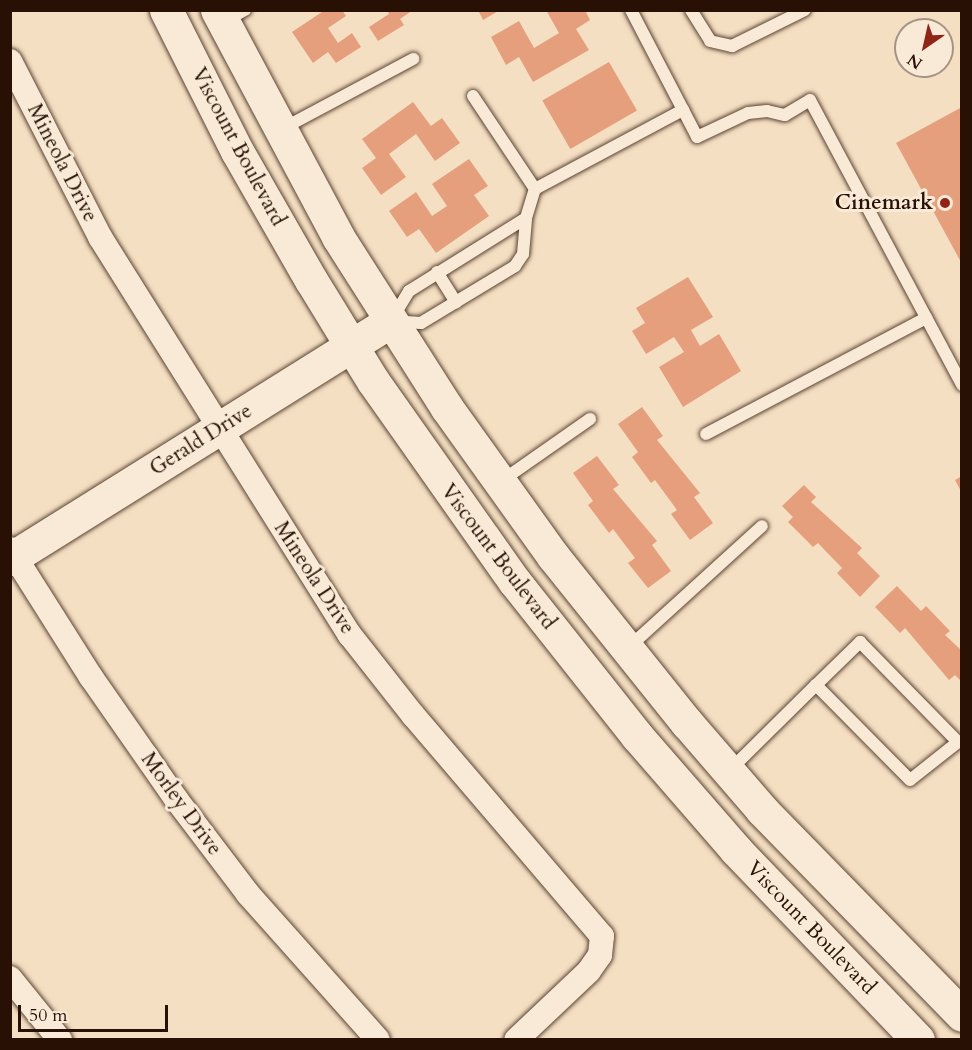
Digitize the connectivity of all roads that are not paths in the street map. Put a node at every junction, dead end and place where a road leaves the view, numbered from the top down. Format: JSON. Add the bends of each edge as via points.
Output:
{"nodes":[{"id":1,"x":166,"y":10,"type":"edge"},
{"id":2,"x":631,"y":10,"type":"edge"},
{"id":3,"x":691,"y":10,"type":"edge"},
{"id":4,"x":805,"y":10,"type":"edge"},
{"id":5,"x":228,"y":14,"type":"edge"},
{"id":6,"x":413,"y":59,"type":"dead end"},
{"id":7,"x":10,"y":61,"type":"edge"},
{"id":8,"x":473,"y":96,"type":"dead end"},
{"id":9,"x":683,"y":110,"type":"junction"},
{"id":10,"x":280,"y":130,"type":"junction"},
{"id":11,"x":535,"y":189,"type":"junction"},
{"id":12,"x":526,"y":218,"type":"junction"},
{"id":13,"x":437,"y":272,"type":"junction"},
{"id":14,"x":456,"y":302,"type":"junction"},
{"id":15,"x":926,"y":318,"type":"junction"},
{"id":16,"x":391,"y":321,"type":"junction"},
{"id":17,"x":351,"y":345,"type":"junction"},
{"id":18,"x":962,"y":385,"type":"edge"},
{"id":19,"x":590,"y":419,"type":"dead end"},
{"id":20,"x":218,"y":429,"type":"junction"},
{"id":21,"x":706,"y":434,"type":"dead end"},
{"id":22,"x":499,"y":482,"type":"junction"},
{"id":23,"x":762,"y":526,"type":"dead end"},
{"id":24,"x":12,"y":555,"type":"edge"},
{"id":25,"x":626,"y":650,"type":"junction"},
{"id":26,"x":816,"y":685,"type":"junction"},
{"id":27,"x":729,"y":772,"type":"junction"},
{"id":28,"x":10,"y":978,"type":"edge"},
{"id":29,"x":962,"y":1015,"type":"edge"},
{"id":30,"x":60,"y":1040,"type":"edge"},
{"id":31,"x":378,"y":1040,"type":"edge"},
{"id":32,"x":516,"y":1040,"type":"edge"},
{"id":33,"x":918,"y":1040,"type":"edge"}],
"edges":[{"from":1,"to":17,"type":"main road","name":"Viscount Boulevard","via":[[243,161]]},
{"from":2,"to":9,"type":"lane"},
{"from":3,"to":4,"type":"lane","via":[[710,41],[732,46]]},
{"from":5,"to":10,"type":"main road"},
{"from":6,"to":10,"type":"lane"},
{"from":7,"to":20,"type":"street","name":"Mineola Drive","via":[[100,237]]},
{"from":8,"to":11,"type":"lane"},
{"from":9,"to":11,"type":"lane"},
{"from":9,"to":15,"type":"lane","via":[[697,137],[748,113],[785,115],[810,100]]},
{"from":10,"to":16,"type":"main road","via":[[338,237]]},
{"from":11,"to":12,"type":"lane"},
{"from":12,"to":13,"type":"lane"},
{"from":12,"to":14,"type":"lane","via":[[523,254],[515,266]]},
{"from":13,"to":14,"type":"lane"},
{"from":13,"to":16,"type":"lane","via":[[409,291]]},
{"from":14,"to":16,"type":"lane","via":[[421,323]]},
{"from":15,"to":18,"type":"lane"},
{"from":15,"to":21,"type":"lane"},
{"from":16,"to":17,"type":"main road","name":"Gerald Drive"},
{"from":16,"to":22,"type":"main road"},
{"from":17,"to":20,"type":"main road","name":"Gerald Drive"},
{"from":17,"to":33,"type":"main road","name":"Viscount Boulevard","via":[[457,503],[623,718],[763,878]]},
{"from":19,"to":22,"type":"lane"},
{"from":20,"to":24,"type":"main road","name":"Gerald Drive"},
{"from":20,"to":32,"type":"street","name":"Mineola Drive","via":[[350,635],[413,715],[602,936],[600,955],[589,971]]},
{"from":22,"to":25,"type":"main road"},
{"from":23,"to":25,"type":"lane"},
{"from":24,"to":31,"type":"street","name":"Morley Drive","via":[[91,677],[216,852]]},
{"from":25,"to":27,"type":"main road"},
{"from":26,"to":26,"type":"lane","via":[[910,780],[958,742],[860,642]]},
{"from":26,"to":27,"type":"lane"},
{"from":27,"to":29,"type":"main road"},
{"from":28,"to":30,"type":"street"}]}
